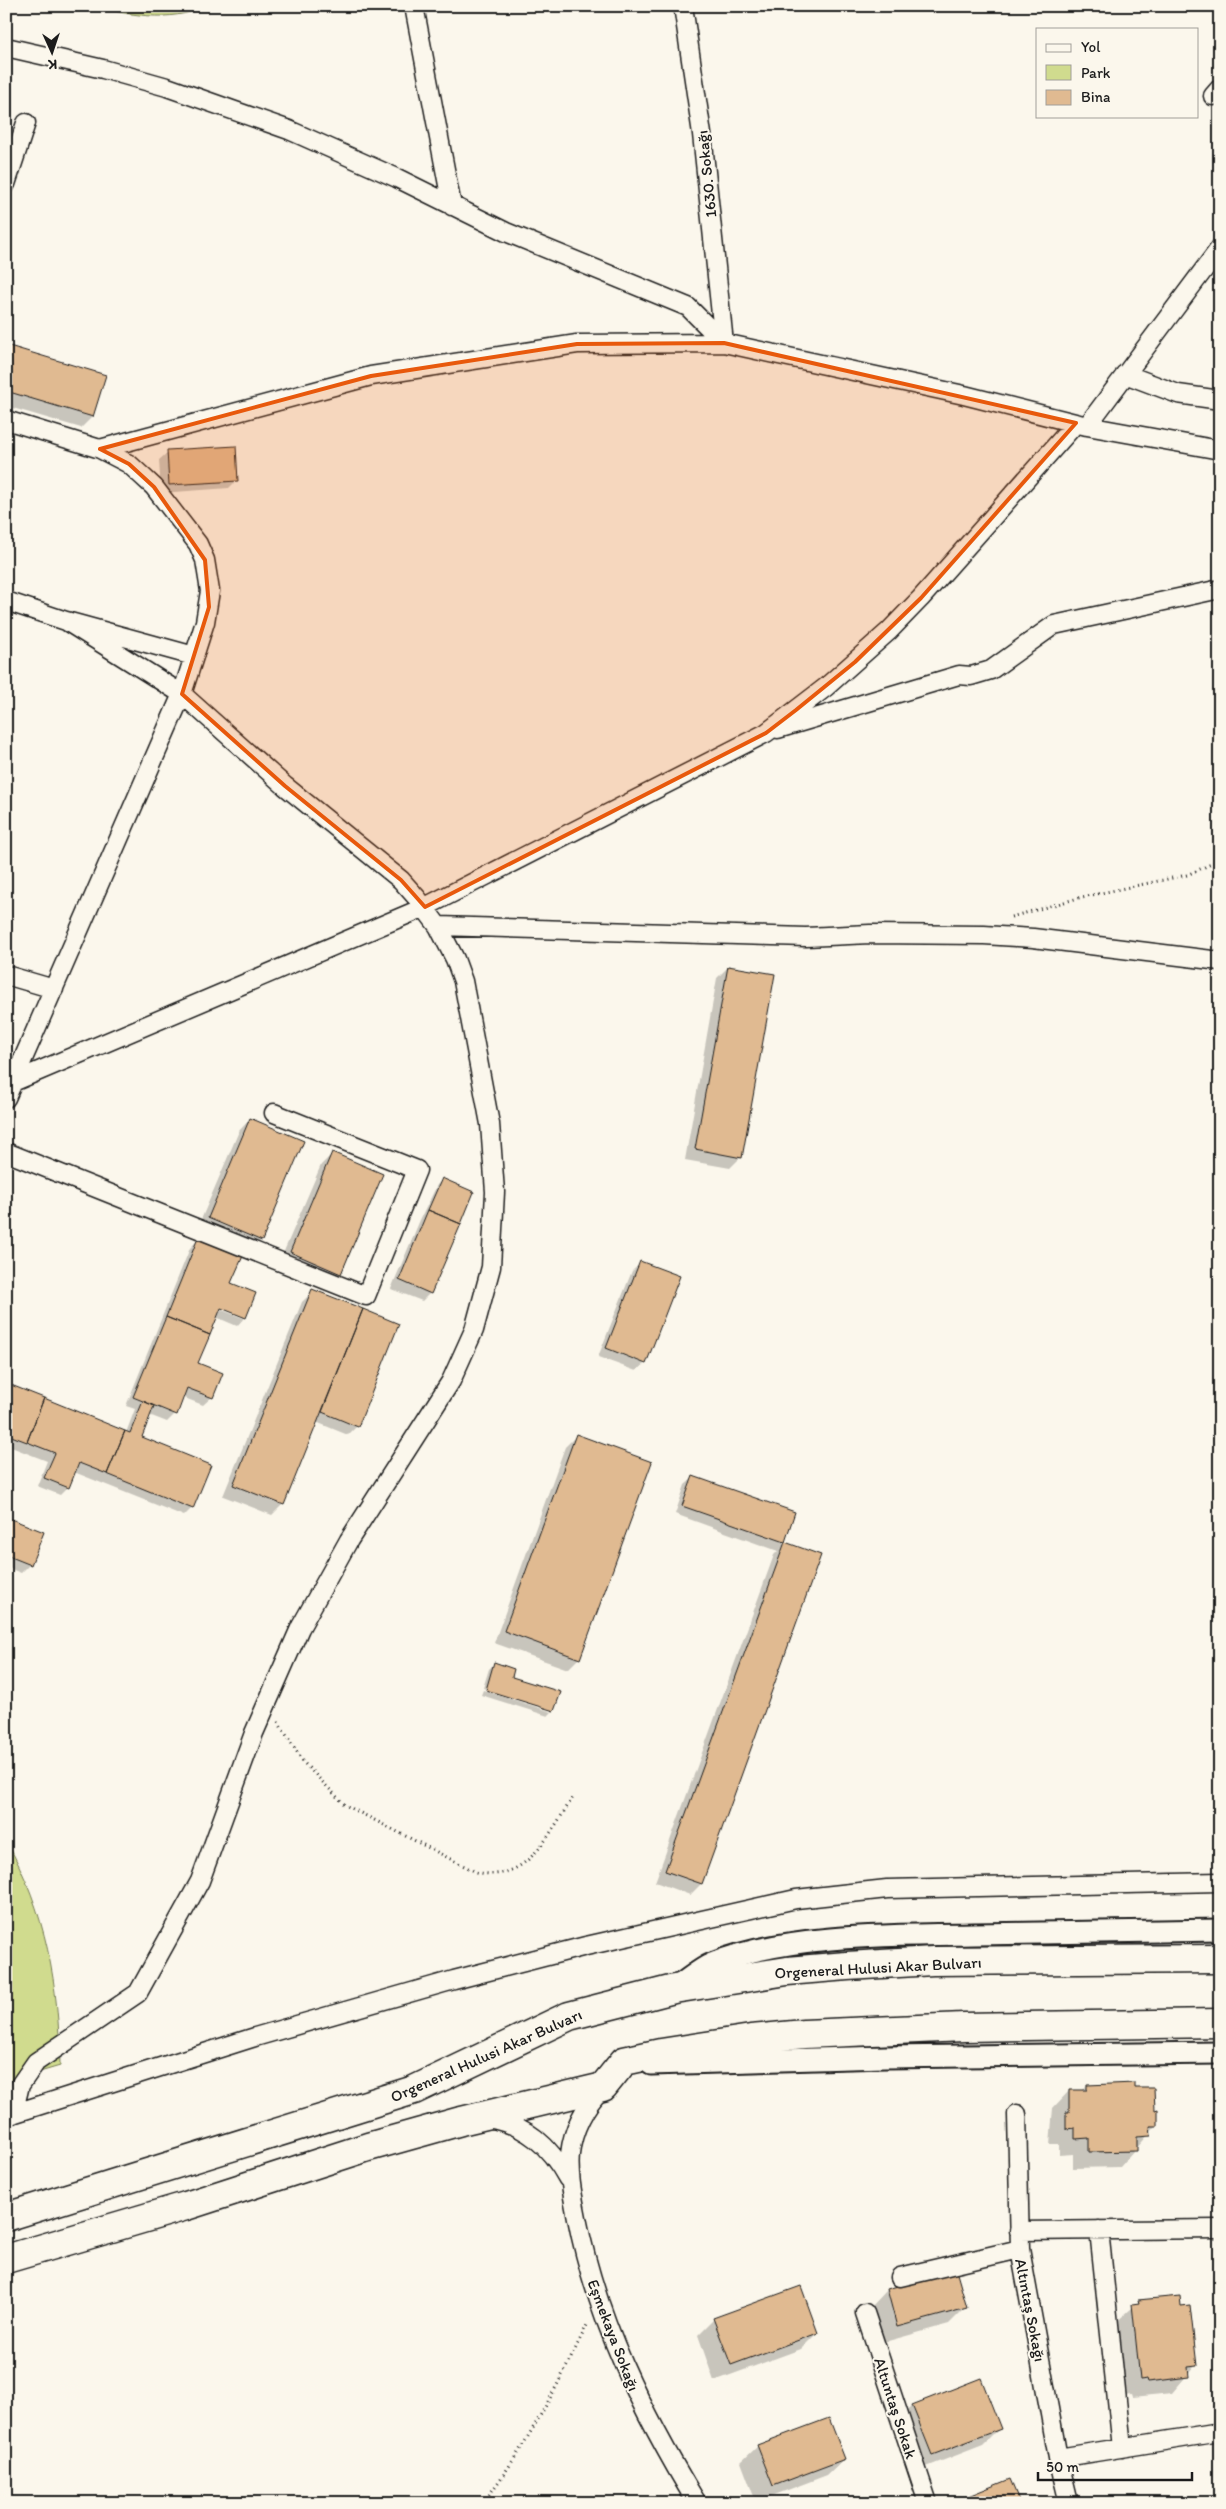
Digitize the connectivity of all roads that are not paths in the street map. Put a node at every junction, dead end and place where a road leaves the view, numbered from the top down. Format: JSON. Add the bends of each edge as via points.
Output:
{"nodes":[{"id":1,"x":414,"y":6,"type":"edge"},
{"id":2,"x":683,"y":6,"type":"edge"},
{"id":3,"x":6,"y":47,"type":"edge"},
{"id":4,"x":26,"y":123,"type":"dead end"},
{"id":5,"x":6,"y":184,"type":"edge"},
{"id":6,"x":452,"y":206,"type":"junction"},
{"id":7,"x":1220,"y":248,"type":"edge"},
{"id":8,"x":724,"y":343,"type":"junction"},
{"id":9,"x":1125,"y":374,"type":"junction"},
{"id":10,"x":1220,"y":400,"type":"edge"},
{"id":11,"x":6,"y":420,"type":"edge"},
{"id":12,"x":1082,"y":425,"type":"junction"},
{"id":13,"x":100,"y":448,"type":"junction"},
{"id":14,"x":1220,"y":450,"type":"edge"},
{"id":15,"x":1220,"y":589,"type":"edge"},
{"id":16,"x":6,"y":601,"type":"edge"},
{"id":17,"x":66,"y":621,"type":"junction"},
{"id":18,"x":194,"y":656,"type":"junction"},
{"id":19,"x":182,"y":694,"type":"junction"},
{"id":20,"x":766,"y":733,"type":"junction"},
{"id":21,"x":425,"y":907,"type":"junction"},
{"id":22,"x":438,"y":926,"type":"junction"},
{"id":23,"x":1220,"y":961,"type":"edge"},
{"id":24,"x":6,"y":976,"type":"edge"},
{"id":25,"x":54,"y":989,"type":"junction"},
{"id":26,"x":13,"y":1082,"type":"junction"},
{"id":27,"x":6,"y":1098,"type":"edge"},
{"id":28,"x":274,"y":1113,"type":"dead end"},
{"id":29,"x":6,"y":1152,"type":"edge"},
{"id":30,"x":1220,"y":1882,"type":"edge"},
{"id":31,"x":1220,"y":1930,"type":"edge"},
{"id":32,"x":1220,"y":1959,"type":"edge"},
{"id":33,"x":674,"y":1989,"type":"junction"},
{"id":34,"x":1220,"y":2024,"type":"edge"},
{"id":35,"x":1220,"y":2053,"type":"edge"},
{"id":36,"x":624,"y":2061,"type":"junction"},
{"id":37,"x":603,"y":2087,"type":"junction"},
{"id":38,"x":1017,"y":2114,"type":"dead end"},
{"id":39,"x":10,"y":2115,"type":"edge"},
{"id":40,"x":480,"y":2117,"type":"junction"},
{"id":41,"x":571,"y":2184,"type":"junction"},
{"id":42,"x":6,"y":2217,"type":"edge"},
{"id":43,"x":1220,"y":2229,"type":"edge"},
{"id":44,"x":1099,"y":2230,"type":"junction"},
{"id":45,"x":1019,"y":2231,"type":"junction"},
{"id":46,"x":1020,"y":2249,"type":"junction"},
{"id":47,"x":6,"y":2259,"type":"edge"},
{"id":48,"x":900,"y":2277,"type":"dead end"},
{"id":49,"x":865,"y":2313,"type":"dead end"},
{"id":50,"x":1220,"y":2432,"type":"edge"},
{"id":51,"x":1122,"y":2448,"type":"junction"},
{"id":52,"x":1058,"y":2458,"type":"junction"},
{"id":53,"x":697,"y":2503,"type":"edge"},
{"id":54,"x":928,"y":2503,"type":"edge"},
{"id":55,"x":1069,"y":2503,"type":"edge"}],
"edges":[{"from":1,"to":6,"type":"street"},
{"from":2,"to":8,"type":"street","name":"1630. Sokağı","via":[[702,134]]},
{"from":3,"to":6,"type":"street","via":[[103,69],[239,111],[347,155]]},
{"from":4,"to":5,"type":"street"},
{"from":6,"to":8,"type":"street","via":[[568,259],[688,307]]},
{"from":7,"to":9,"type":"street"},
{"from":8,"to":12,"type":"street","via":[[906,382]]},
{"from":8,"to":13,"type":"street","via":[[577,344],[370,376]]},
{"from":9,"to":10,"type":"street","via":[[1178,394]]},
{"from":9,"to":12,"type":"street"},
{"from":11,"to":13,"type":"street"},
{"from":12,"to":14,"type":"street"},
{"from":12,"to":20,"type":"street","via":[[889,631],[826,687]]},
{"from":13,"to":18,"type":"street","via":[[129,464],[154,487],[202,552],[209,576],[209,607]]},
{"from":15,"to":20,"type":"street","via":[[1054,625],[983,673],[959,675]]},
{"from":16,"to":17,"type":"street"},
{"from":17,"to":18,"type":"street"},
{"from":17,"to":19,"type":"street"},
{"from":18,"to":19,"type":"street"},
{"from":19,"to":21,"type":"street","via":[[285,786],[401,880]]},
{"from":19,"to":25,"type":"street"},
{"from":20,"to":21,"type":"street"},
{"from":21,"to":22,"type":"street"},
{"from":21,"to":26,"type":"street"},
{"from":22,"to":23,"type":"street","via":[[806,937],[976,934]]},
{"from":22,"to":39,"type":"street","via":[[463,981],[490,1124],[495,1192],[491,1267],[470,1338],[451,1381],[327,1578],[300,1628],[266,1703],[200,1881],[138,1993],[36,2062],[20,2085]]},
{"from":24,"to":25,"type":"street"},
{"from":25,"to":26,"type":"street"},
{"from":26,"to":27,"type":"street"},
{"from":28,"to":29,"type":"street","via":[[417,1170],[366,1296]]},
{"from":30,"to":39,"type":"street","via":[[887,1888],[777,1903],[454,1980],[255,2037]]},
{"from":31,"to":33,"type":"street","via":[[846,1938],[740,1955],[710,1965]]},
{"from":32,"to":33,"type":"main road","name":"Orgeneral Hulusi Akar Bulvarı","via":[[932,1961],[787,1971]]},
{"from":33,"to":42,"type":"main road","name":"Orgeneral Hulusi Akar Bulvarı","via":[[569,2016],[414,2090]]},
{"from":34,"to":36,"type":"main road","via":[[964,2027],[804,2034],[698,2046]]},
{"from":35,"to":36,"type":"street","via":[[885,2057],[661,2065]]},
{"from":36,"to":37,"type":"main road"},
{"from":37,"to":40,"type":"main road"},
{"from":37,"to":41,"type":"street","via":[[584,2110],[573,2137],[569,2169]]},
{"from":38,"to":45,"type":"street","name":"Altıntaş Sokağı"},
{"from":40,"to":41,"type":"street","via":[[514,2125],[530,2133],[550,2151]]},
{"from":40,"to":47,"type":"main road","via":[[368,2147],[186,2206]]},
{"from":41,"to":53,"type":"street","name":"Eşmekaya Sokağı","via":[[598,2300],[628,2376],[669,2457]]},
{"from":43,"to":44,"type":"street"},
{"from":44,"to":45,"type":"street"},
{"from":44,"to":51,"type":"street"},
{"from":45,"to":46,"type":"street","name":"Altıntaş Sokağı"},
{"from":46,"to":48,"type":"street"},
{"from":46,"to":52,"type":"street","name":"Altıntaş Sokağı"},
{"from":49,"to":54,"type":"street","name":"Altuntaş Sokak"},
{"from":50,"to":51,"type":"street"},
{"from":51,"to":52,"type":"street"},
{"from":52,"to":55,"type":"street","name":"Altıntaş Sokağı"}]}
